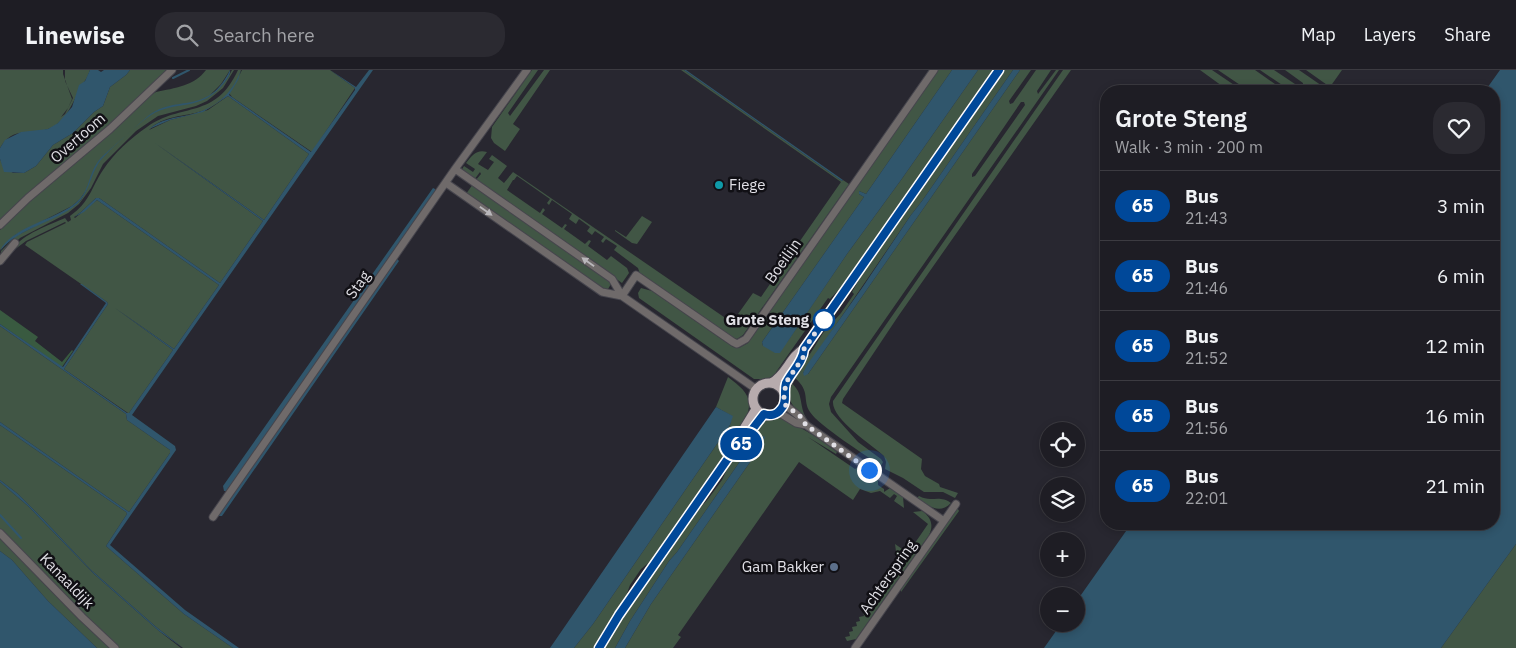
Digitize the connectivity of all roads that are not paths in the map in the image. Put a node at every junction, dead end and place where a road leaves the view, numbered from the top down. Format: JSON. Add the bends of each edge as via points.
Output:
{"nodes":[{"id":1,"x":172,"y":70,"type":"edge"},
{"id":2,"x":527,"y":70,"type":"edge"},
{"id":3,"x":934,"y":70,"type":"edge"},
{"id":4,"x":999,"y":70,"type":"edge"},
{"id":5,"x":455,"y":170,"type":"junction"},
{"id":6,"x":446,"y":183,"type":"junction"},
{"id":7,"x":0,"y":225,"type":"edge"},
{"id":8,"x":15,"y":243,"type":"dead end"},
{"id":9,"x":0,"y":261,"type":"edge"},
{"id":10,"x":622,"y":296,"type":"junction"},
{"id":11,"x":804,"y":349,"type":"junction"},
{"id":12,"x":771,"y":382,"type":"junction"},
{"id":13,"x":756,"y":389,"type":"junction"},
{"id":14,"x":784,"y":393,"type":"junction"},
{"id":15,"x":784,"y":404,"type":"junction"},
{"id":16,"x":760,"y":412,"type":"junction"},
{"id":17,"x":778,"y":412,"type":"junction"},
{"id":18,"x":806,"y":425,"type":"junction"},
{"id":19,"x":956,"y":504,"type":"dead end"},
{"id":20,"x":213,"y":517,"type":"dead end"},
{"id":21,"x":944,"y":521,"type":"junction"},
{"id":22,"x":0,"y":533,"type":"edge"},
{"id":23,"x":116,"y":648,"type":"edge"},
{"id":24,"x":599,"y":648,"type":"edge"},
{"id":25,"x":854,"y":648,"type":"edge"}],
"edges":[{"from":1,"to":7,"type":"street","name":"Overtoom"},
{"from":2,"to":5,"type":"street","name":"Stag"},
{"from":3,"to":10,"type":"street","name":"Boeilijn","via":[[746,339],[737,344],[733,342],[636,275]]},
{"from":4,"to":11,"type":"main road"},
{"from":5,"to":6,"type":"street","name":"Stag"},
{"from":10,"to":5,"type":"street","one_way":true,"via":[[612,279]]},
{"from":6,"to":10,"type":"street","one_way":true,"via":[[602,292]]},
{"from":6,"to":20,"type":"street","name":"Stag"},
{"from":8,"to":9,"type":"street"},
{"from":10,"to":13,"type":"street"},
{"from":11,"to":12,"type":"main road","via":[[778,379]]},
{"from":11,"to":14,"type":"main road","via":[[804,356],[787,381]]},
{"from":12,"to":13,"type":"main road"},
{"from":12,"to":14,"type":"main road"},
{"from":13,"to":16,"type":"main road","via":[[753,402]]},
{"from":14,"to":15,"type":"main road"},
{"from":15,"to":17,"type":"main road"},
{"from":15,"to":18,"type":"street"},
{"from":16,"to":17,"type":"main road","via":[[771,415]]},
{"from":16,"to":24,"type":"main road","via":[[737,440],[736,447]]},
{"from":17,"to":18,"type":"street"},
{"from":18,"to":21,"type":"street"},
{"from":19,"to":21,"type":"street","name":"Achterspring"},
{"from":21,"to":25,"type":"street","name":"Achterspring"},
{"from":22,"to":23,"type":"street","name":"Kanaaldijk"}]}
